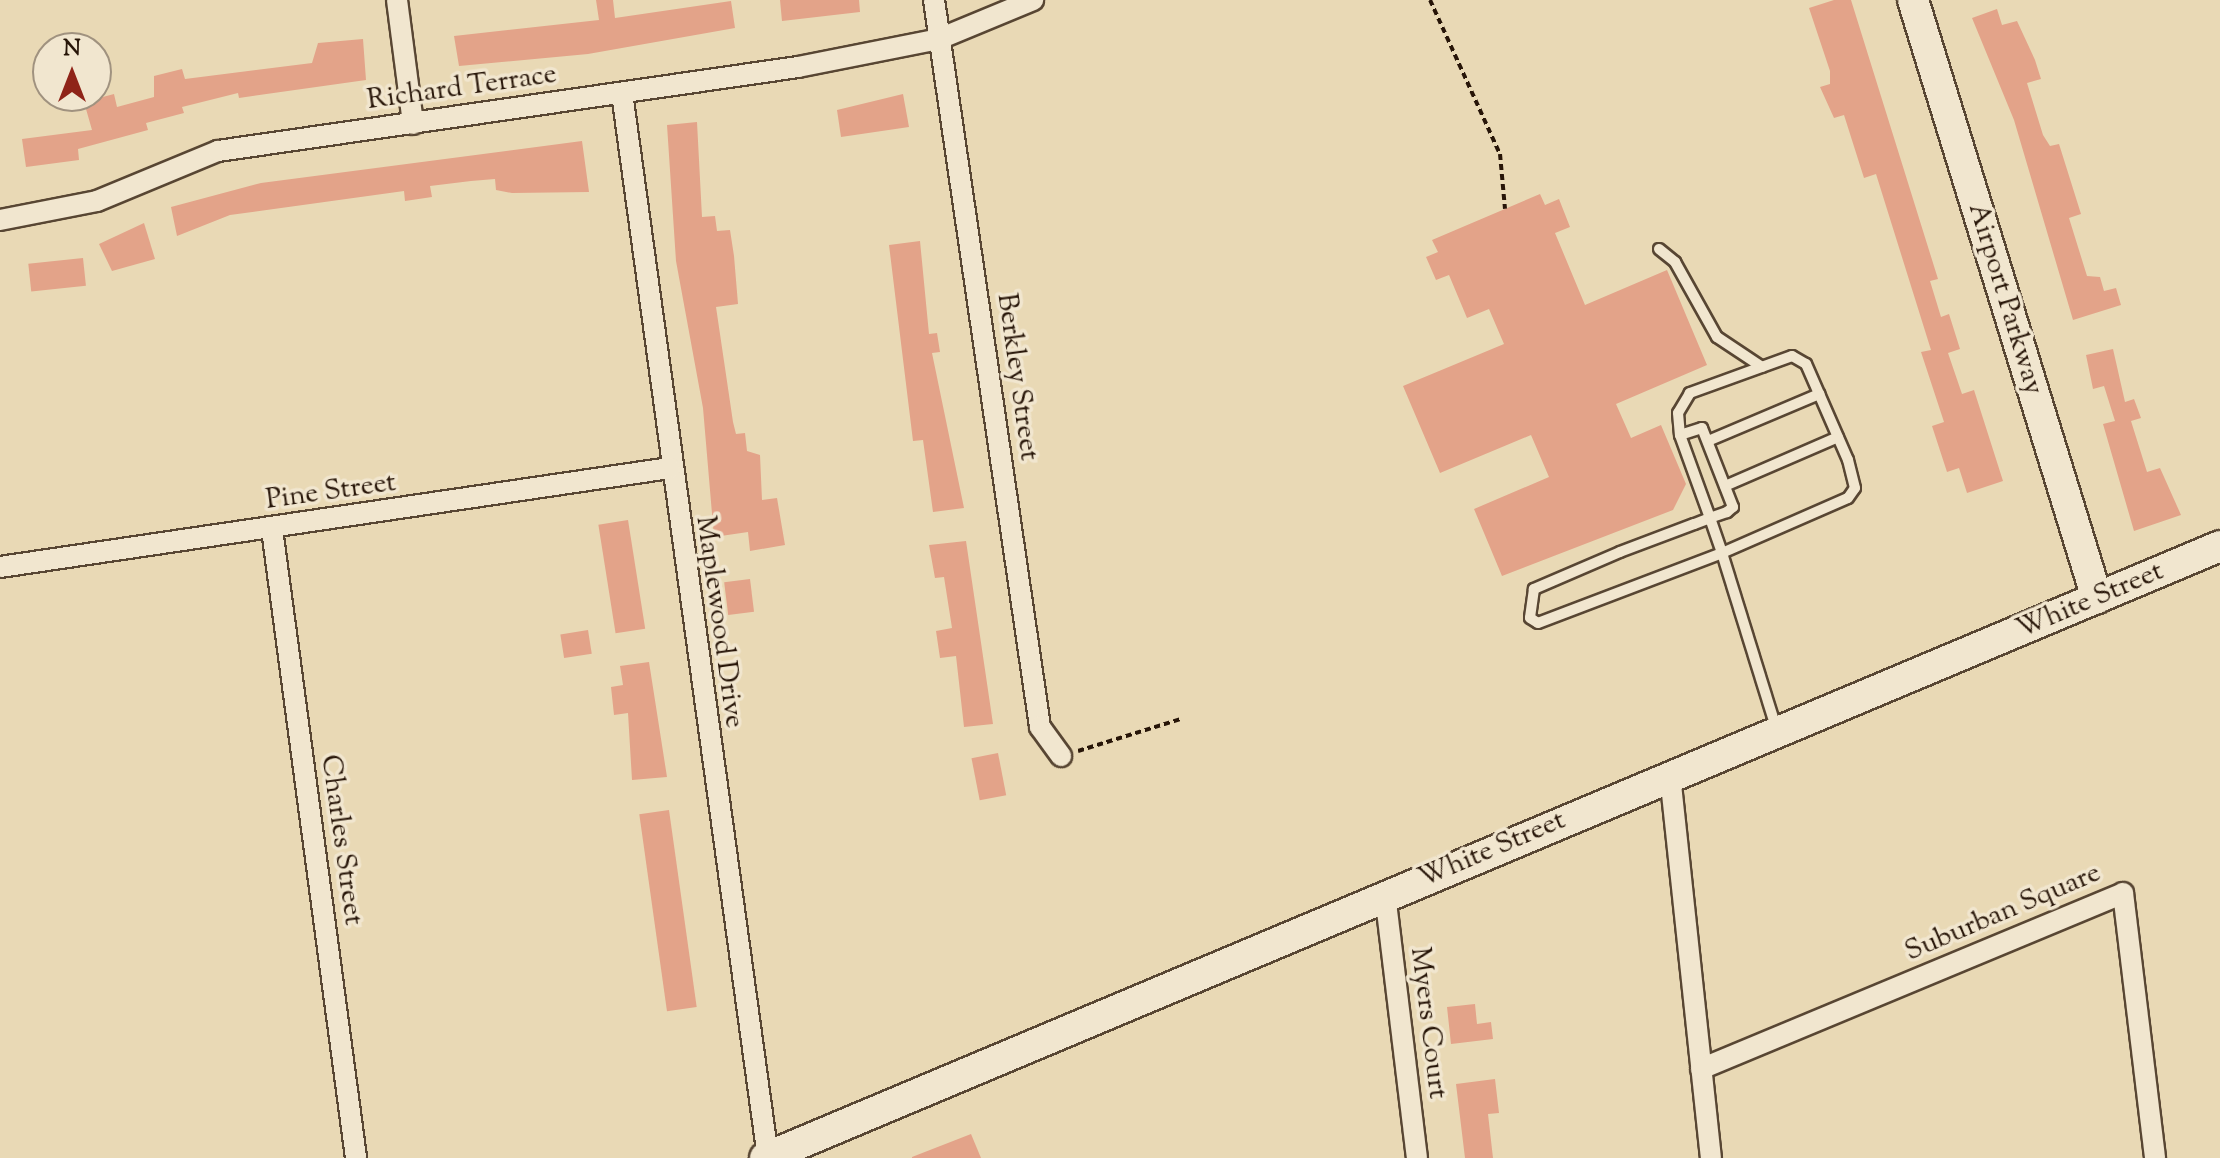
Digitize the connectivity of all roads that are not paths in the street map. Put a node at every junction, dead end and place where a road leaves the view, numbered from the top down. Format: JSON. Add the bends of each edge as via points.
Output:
{"nodes":[{"id":1,"x":397,"y":0,"type":"edge"},
{"id":2,"x":934,"y":0,"type":"edge"},
{"id":3,"x":1033,"y":0,"type":"edge"},
{"id":4,"x":1913,"y":0,"type":"edge"},
{"id":5,"x":939,"y":39,"type":"junction"},
{"id":6,"x":622,"y":93,"type":"junction"},
{"id":7,"x":413,"y":124,"type":"junction"},
{"id":8,"x":0,"y":220,"type":"edge"},
{"id":9,"x":1659,"y":249,"type":"dead end"},
{"id":10,"x":1762,"y":367,"type":"junction"},
{"id":11,"x":1819,"y":394,"type":"junction"},
{"id":12,"x":1680,"y":435,"type":"junction"},
{"id":13,"x":1838,"y":437,"type":"junction"},
{"id":14,"x":1708,"y":441,"type":"junction"},
{"id":15,"x":670,"y":468,"type":"junction"},
{"id":16,"x":1725,"y":486,"type":"junction"},
{"id":17,"x":1710,"y":518,"type":"junction"},
{"id":18,"x":272,"y":529,"type":"junction"},
{"id":19,"x":2220,"y":546,"type":"edge"},
{"id":20,"x":1722,"y":553,"type":"junction"},
{"id":21,"x":0,"y":567,"type":"edge"},
{"id":22,"x":2097,"y":598,"type":"junction"},
{"id":23,"x":1777,"y":731,"type":"junction"},
{"id":24,"x":1061,"y":756,"type":"road end"},
{"id":25,"x":1670,"y":775,"type":"junction"},
{"id":26,"x":1385,"y":894,"type":"junction"},
{"id":27,"x":1701,"y":1069,"type":"junction"},
{"id":28,"x":356,"y":1158,"type":"edge"},
{"id":29,"x":767,"y":1158,"type":"edge"},
{"id":30,"x":1417,"y":1158,"type":"edge"},
{"id":31,"x":1711,"y":1158,"type":"edge"},
{"id":32,"x":2155,"y":1158,"type":"edge"}],
"edges":[{"from":1,"to":7,"type":"street"},
{"from":2,"to":5,"type":"street","name":"Berkley Street"},
{"from":3,"to":5,"type":"street","name":"Richard Terrace"},
{"from":4,"to":22,"type":"street","name":"Airport Parkway"},
{"from":5,"to":6,"type":"street","name":"Richard Terrace"},
{"from":5,"to":24,"type":"street","name":"Berkley Street","via":[[1040,727]]},
{"from":6,"to":7,"type":"street","name":"Richard Terrace"},
{"from":6,"to":15,"type":"street","name":"Maplewood Drive"},
{"from":7,"to":8,"type":"street","name":"Richard Terrace","via":[[218,151],[97,201]]},
{"from":9,"to":10,"type":"lane","via":[[1675,262],[1717,337]]},
{"from":10,"to":11,"type":"lane","via":[[1792,356],[1806,364]]},
{"from":10,"to":12,"type":"lane","via":[[1680,401]]},
{"from":11,"to":13,"type":"lane"},
{"from":11,"to":14,"type":"lane"},
{"from":12,"to":14,"type":"lane","via":[[1702,428]]},
{"from":12,"to":17,"type":"lane"},
{"from":13,"to":16,"type":"lane"},
{"from":13,"to":20,"type":"lane","via":[[1855,488],[1848,498]]},
{"from":14,"to":16,"type":"lane"},
{"from":15,"to":18,"type":"street","name":"Pine Street"},
{"from":15,"to":29,"type":"street","name":"Maplewood Drive"},
{"from":16,"to":17,"type":"lane","via":[[1733,507]]},
{"from":17,"to":20,"type":"lane"},
{"from":17,"to":20,"type":"lane","via":[[1534,589],[1530,618],[1538,623]]},
{"from":18,"to":21,"type":"street","name":"Pine Street"},
{"from":18,"to":28,"type":"street","name":"Charles Street"},
{"from":19,"to":22,"type":"street","name":"White Street"},
{"from":20,"to":23,"type":"lane"},
{"from":22,"to":23,"type":"street","name":"White Street"},
{"from":23,"to":25,"type":"street","name":"White Street"},
{"from":25,"to":26,"type":"street","name":"White Street"},
{"from":25,"to":27,"type":"street"},
{"from":26,"to":29,"type":"street","name":"White Street"},
{"from":26,"to":30,"type":"street","name":"Myers Court"},
{"from":27,"to":31,"type":"street"},
{"from":27,"to":32,"type":"street","name":"Suburban Square","via":[[2123,893]]}]}
